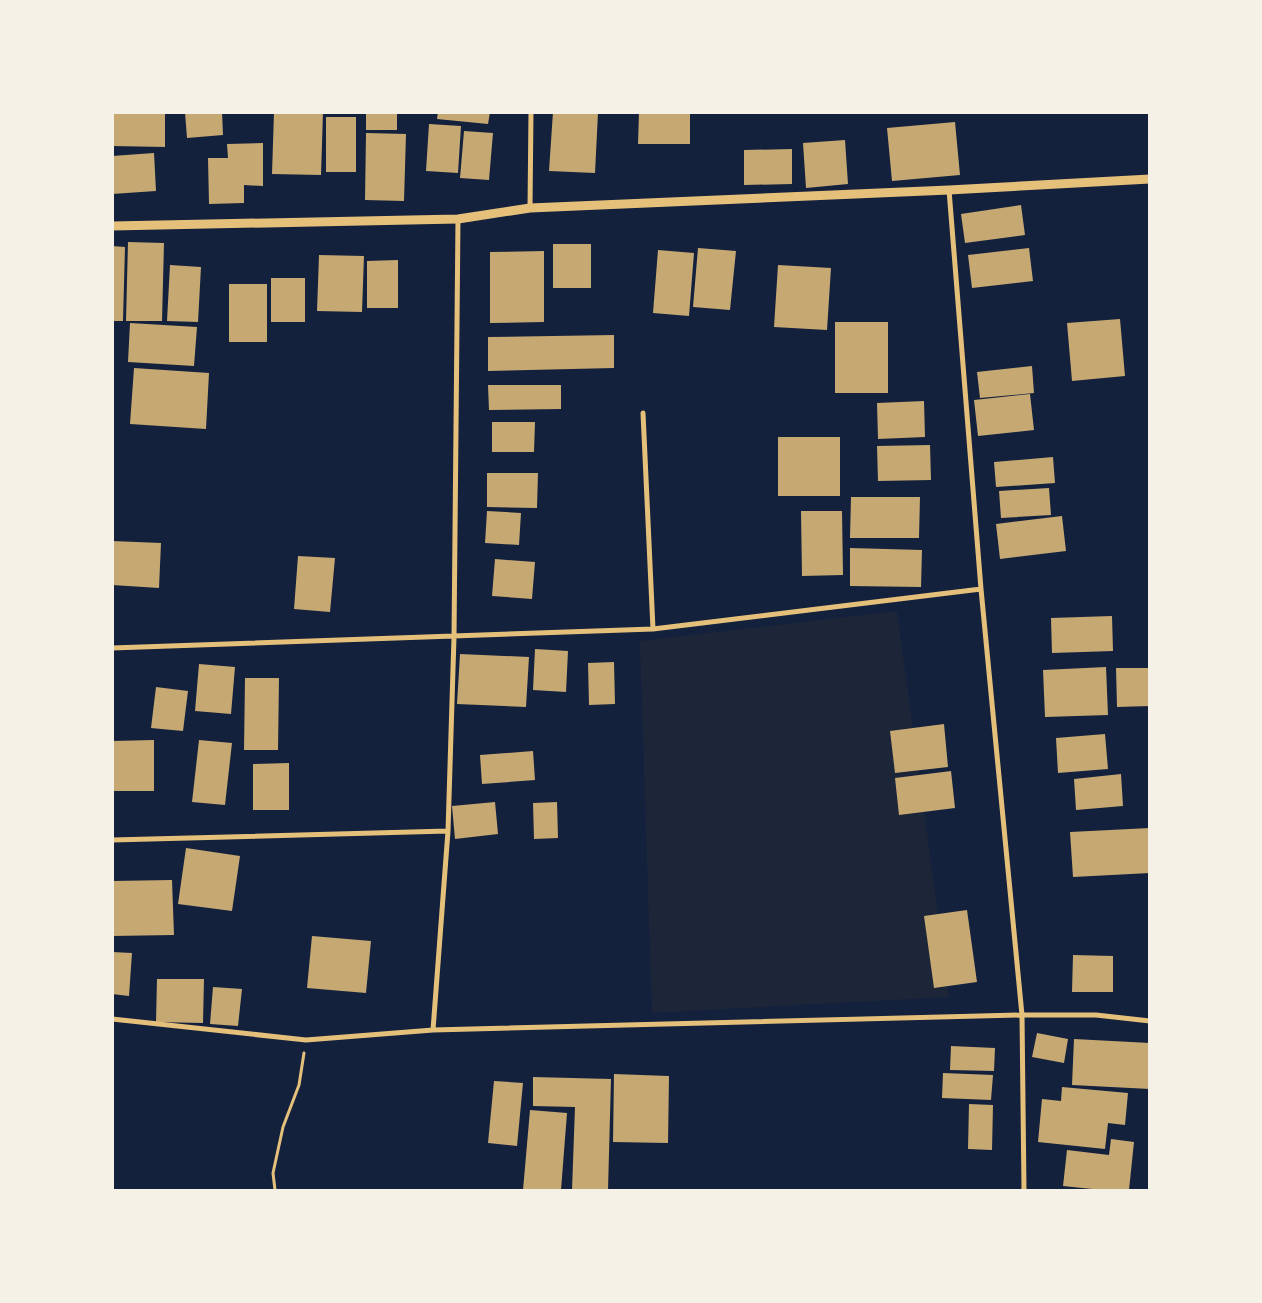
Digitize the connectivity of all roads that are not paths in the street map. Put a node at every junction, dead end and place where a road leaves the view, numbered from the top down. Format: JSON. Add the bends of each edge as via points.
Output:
{"nodes":[{"id":1,"x":531,"y":112,"type":"edge"},
{"id":2,"x":1150,"y":179,"type":"edge"},
{"id":3,"x":949,"y":190,"type":"junction"},
{"id":4,"x":530,"y":208,"type":"junction"},
{"id":5,"x":458,"y":219,"type":"junction"},
{"id":6,"x":112,"y":226,"type":"edge"},
{"id":7,"x":643,"y":413,"type":"dead end"},
{"id":8,"x":981,"y":589,"type":"junction"},
{"id":9,"x":653,"y":629,"type":"junction"},
{"id":10,"x":454,"y":636,"type":"junction"},
{"id":11,"x":112,"y":648,"type":"edge"},
{"id":12,"x":448,"y":831,"type":"junction"},
{"id":13,"x":112,"y":840,"type":"edge"},
{"id":14,"x":1022,"y":1015,"type":"junction"},
{"id":15,"x":112,"y":1018,"type":"edge"},
{"id":16,"x":1150,"y":1021,"type":"edge"},
{"id":17,"x":433,"y":1030,"type":"junction"},
{"id":18,"x":1024,"y":1190,"type":"edge"}],
"edges":[{"from":1,"to":4,"type":"street"},
{"from":2,"to":3,"type":"street"},
{"from":3,"to":4,"type":"street"},
{"from":3,"to":8,"type":"street"},
{"from":4,"to":5,"type":"street"},
{"from":5,"to":6,"type":"street"},
{"from":5,"to":10,"type":"street"},
{"from":7,"to":9,"type":"street"},
{"from":8,"to":9,"type":"street"},
{"from":8,"to":14,"type":"street"},
{"from":9,"to":10,"type":"street"},
{"from":10,"to":11,"type":"street"},
{"from":10,"to":12,"type":"street"},
{"from":12,"to":13,"type":"street"},
{"from":12,"to":17,"type":"street"},
{"from":14,"to":16,"type":"street","via":[[1096,1015]]},
{"from":14,"to":17,"type":"street"},
{"from":14,"to":18,"type":"street"},
{"from":15,"to":17,"type":"street","via":[[306,1040]]}]}
